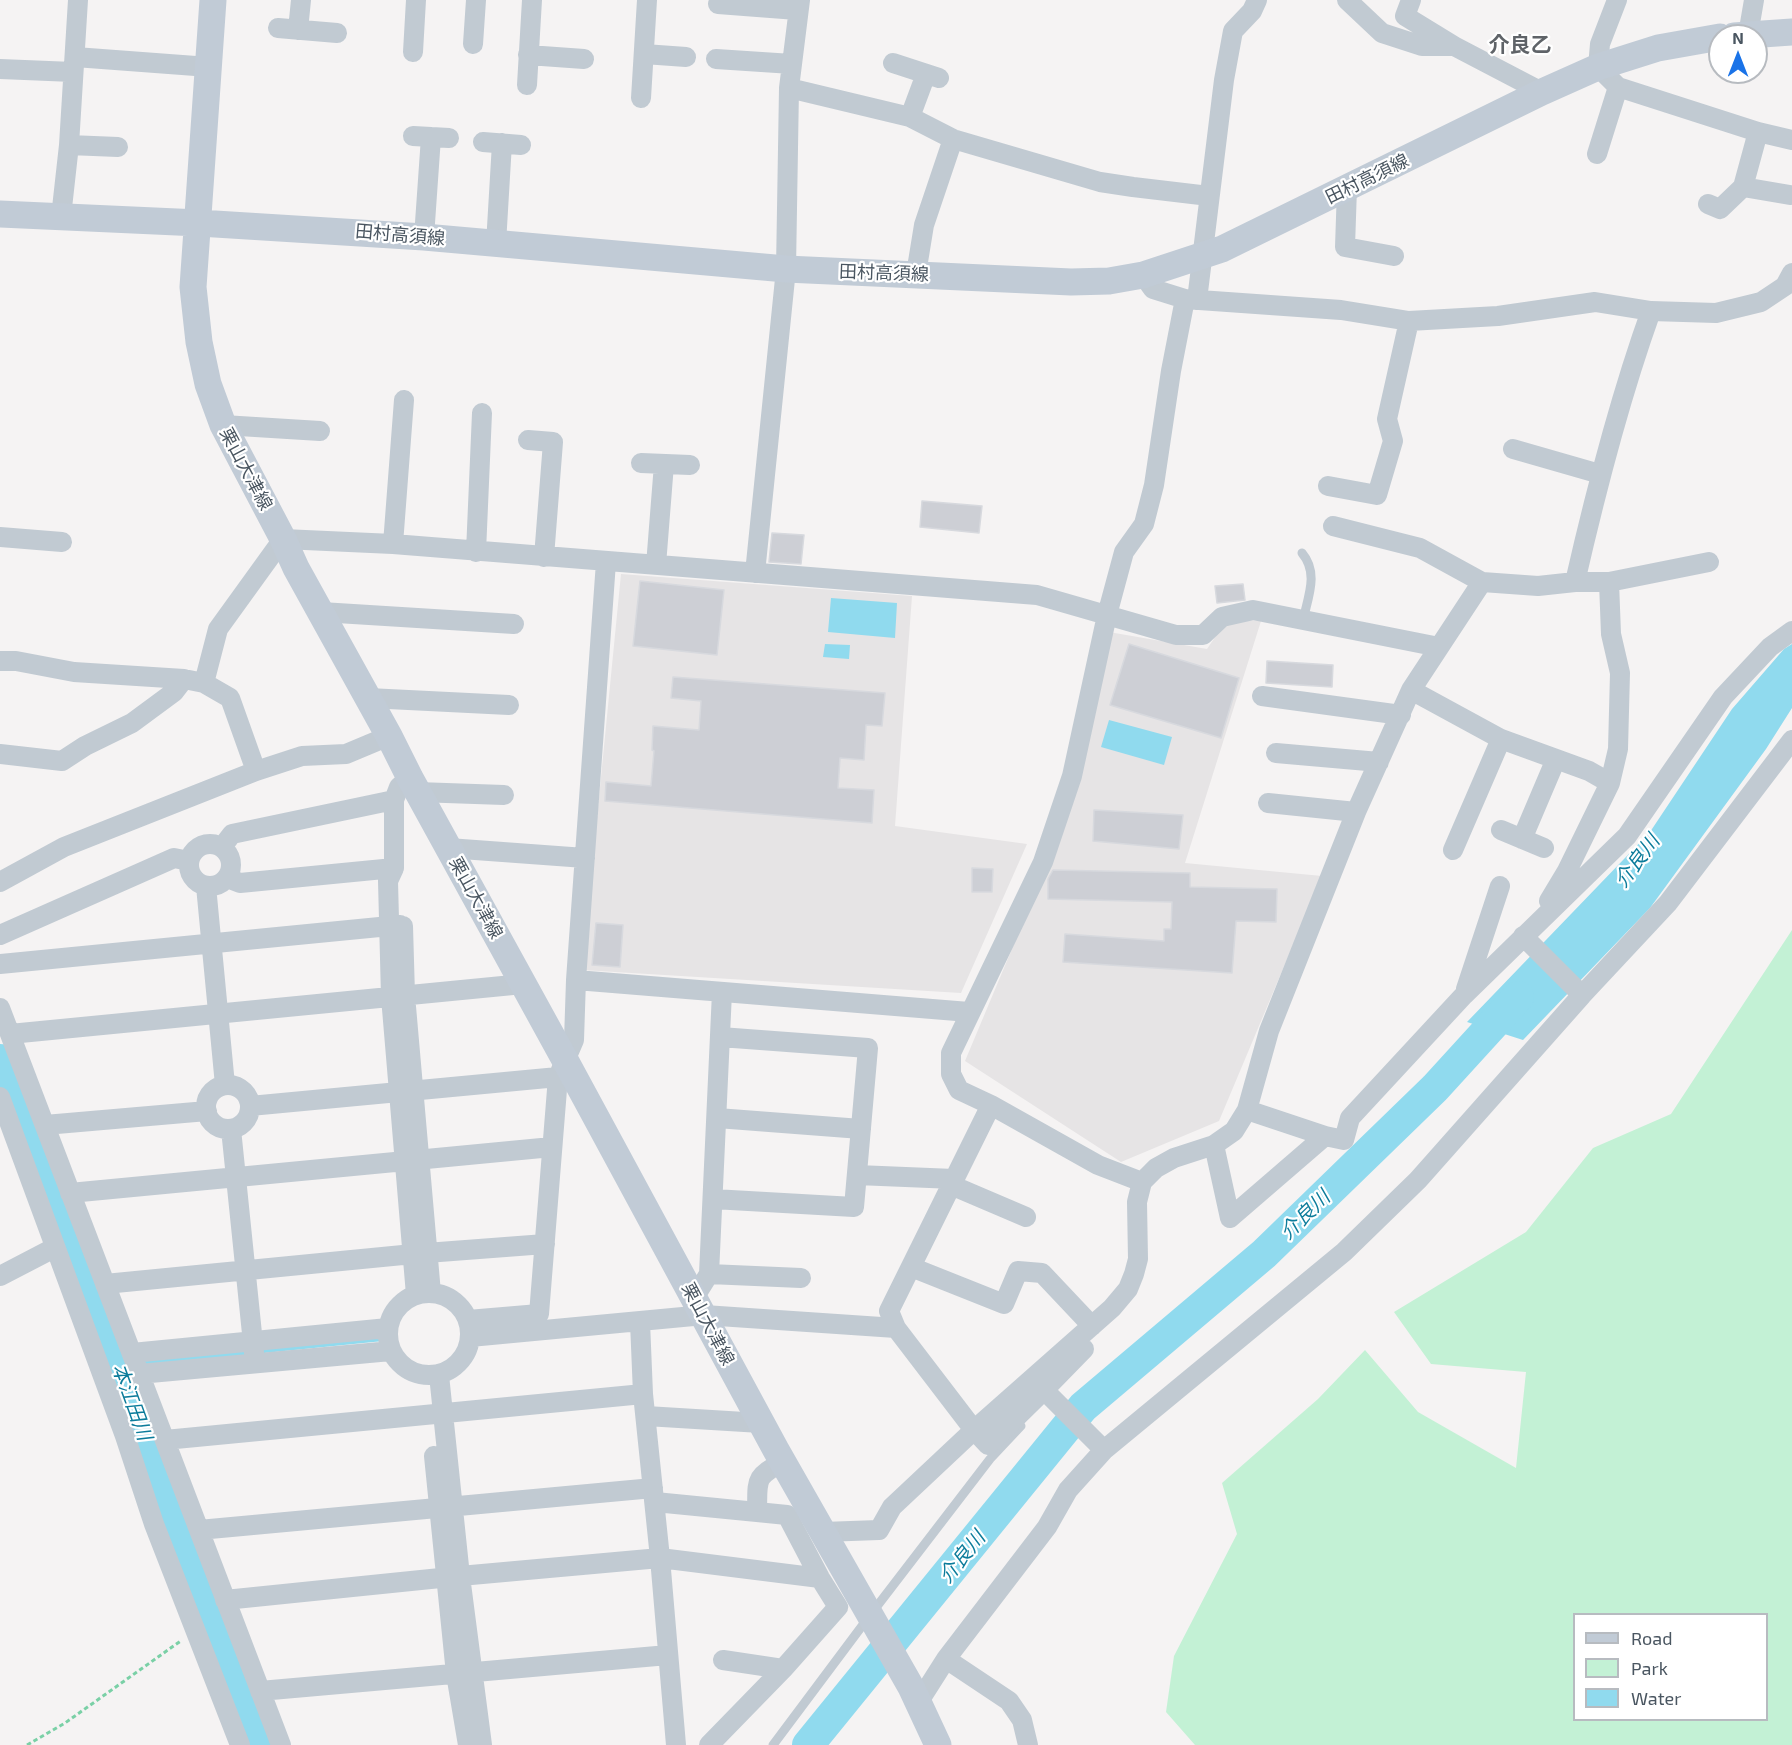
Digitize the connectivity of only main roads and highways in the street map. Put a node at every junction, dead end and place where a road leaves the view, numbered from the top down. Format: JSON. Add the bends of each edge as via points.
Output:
{"nodes":[{"id":1,"x":213,"y":0,"type":"edge"},
{"id":2,"x":1792,"y":32,"type":"edge"},
{"id":3,"x":1768,"y":33,"type":"edge"},
{"id":4,"x":1708,"y":39,"type":"edge"},
{"id":5,"x":0,"y":214,"type":"edge"},
{"id":6,"x":199,"y":222,"type":"junction"},
{"id":7,"x":938,"y":1745,"type":"edge"}],
"edges":[{"from":1,"to":6,"type":"main road","name":"栗山大津線"},
{"from":2,"to":3,"type":"main road"},
{"from":4,"to":6,"type":"main road","name":"田村高須線","via":[[1658,48],[1598,68],[1222,249],[1143,275],[1109,281],[786,269],[424,237]]},
{"from":5,"to":6,"type":"main road","name":"田村高須線"},
{"from":6,"to":7,"type":"main road","name":"栗山大津線","via":[[194,287],[199,342],[208,384],[223,425],[389,736],[407,790],[448,848],[523,984],[561,1068],[872,1617]]}]}
